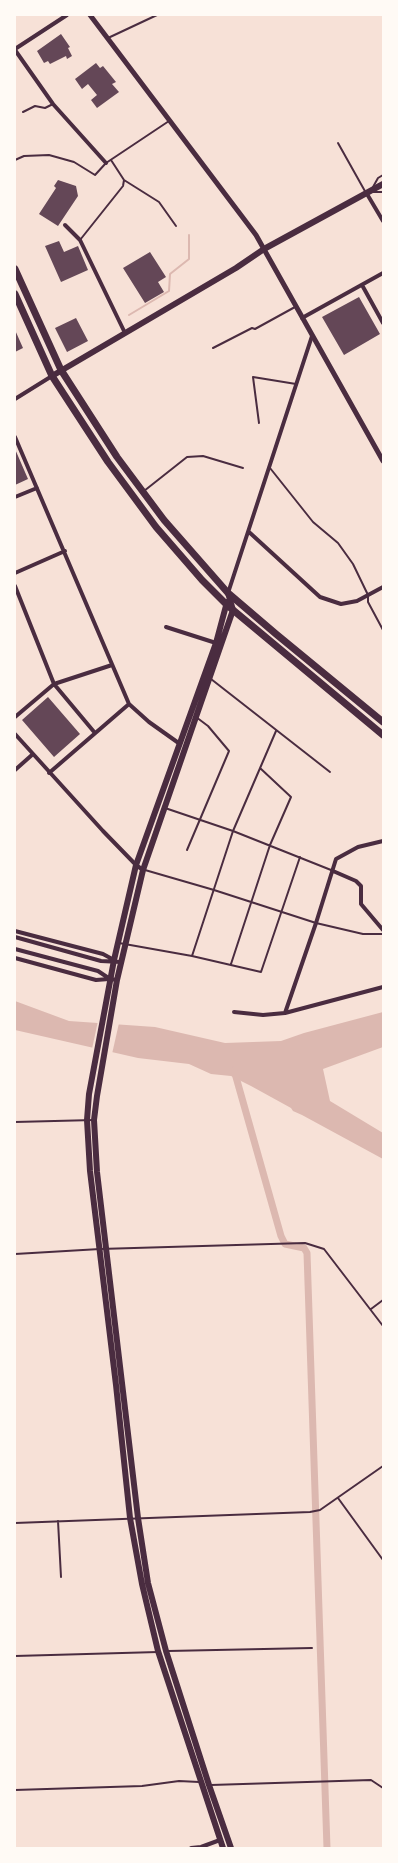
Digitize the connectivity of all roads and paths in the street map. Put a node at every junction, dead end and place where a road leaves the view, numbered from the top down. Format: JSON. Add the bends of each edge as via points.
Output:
{"nodes":[{"id":1,"x":67,"y":15,"type":"edge"},
{"id":2,"x":90,"y":15,"type":"edge"},
{"id":3,"x":157,"y":15,"type":"edge"},
{"id":4,"x":107,"y":39,"type":"junction"},
{"id":5,"x":15,"y":49,"type":"edge"},
{"id":6,"x":53,"y":104,"type":"junction"},
{"id":7,"x":22,"y":112,"type":"dead end"},
{"id":8,"x":169,"y":121,"type":"junction"},
{"id":9,"x":338,"y":143,"type":"dead end"},
{"id":10,"x":15,"y":160,"type":"edge"},
{"id":11,"x":111,"y":160,"type":"junction"},
{"id":12,"x":106,"y":163,"type":"junction"},
{"id":13,"x":383,"y":175,"type":"edge"},
{"id":14,"x":124,"y":180,"type":"junction"},
{"id":15,"x":383,"y":184,"type":"edge"},
{"id":16,"x":383,"y":192,"type":"edge"},
{"id":17,"x":368,"y":193,"type":"junction"},
{"id":18,"x":383,"y":220,"type":"edge"},
{"id":19,"x":64,"y":225,"type":"dead end"},
{"id":20,"x":176,"y":226,"type":"dead end"},
{"id":21,"x":80,"y":240,"type":"junction"},
{"id":22,"x":264,"y":248,"type":"junction"},
{"id":23,"x":15,"y":269,"type":"edge"},
{"id":24,"x":383,"y":273,"type":"edge"},
{"id":25,"x":362,"y":285,"type":"junction"},
{"id":26,"x":15,"y":294,"type":"edge"},
{"id":27,"x":295,"y":307,"type":"junction"},
{"id":28,"x":302,"y":318,"type":"junction"},
{"id":29,"x":383,"y":323,"type":"edge"},
{"id":30,"x":125,"y":333,"type":"junction"},
{"id":31,"x":312,"y":336,"type":"junction"},
{"id":32,"x":213,"y":348,"type":"dead end"},
{"id":33,"x":61,"y":370,"type":"junction"},
{"id":34,"x":52,"y":376,"type":"junction"},
{"id":35,"x":296,"y":384,"type":"junction"},
{"id":36,"x":15,"y":399,"type":"edge"},
{"id":37,"x":259,"y":423,"type":"dead end"},
{"id":38,"x":15,"y":437,"type":"edge"},
{"id":39,"x":383,"y":461,"type":"edge"},
{"id":40,"x":269,"y":467,"type":"junction"},
{"id":41,"x":243,"y":468,"type":"dead end"},
{"id":42,"x":36,"y":488,"type":"junction"},
{"id":43,"x":143,"y":493,"type":"junction"},
{"id":44,"x":15,"y":497,"type":"edge"},
{"id":45,"x":249,"y":532,"type":"junction"},
{"id":46,"x":65,"y":551,"type":"junction"},
{"id":47,"x":15,"y":573,"type":"edge"},
{"id":48,"x":15,"y":586,"type":"edge"},
{"id":49,"x":383,"y":587,"type":"edge"},
{"id":50,"x":228,"y":593,"type":"junction"},
{"id":51,"x":368,"y":595,"type":"junction"},
{"id":52,"x":227,"y":605,"type":"junction"},
{"id":53,"x":233,"y":610,"type":"junction"},
{"id":54,"x":166,"y":627,"type":"dead end"},
{"id":55,"x":383,"y":630,"type":"edge"},
{"id":56,"x":216,"y":643,"type":"junction"},
{"id":57,"x":112,"y":665,"type":"junction"},
{"id":58,"x":210,"y":678,"type":"junction"},
{"id":59,"x":54,"y":684,"type":"junction"},
{"id":60,"x":129,"y":704,"type":"junction"},
{"id":61,"x":195,"y":716,"type":"junction"},
{"id":62,"x":15,"y":717,"type":"edge"},
{"id":63,"x":383,"y":722,"type":"edge"},
{"id":64,"x":276,"y":731,"type":"junction"},
{"id":65,"x":95,"y":733,"type":"junction"},
{"id":66,"x":15,"y":734,"type":"edge"},
{"id":67,"x":383,"y":735,"type":"edge"},
{"id":68,"x":182,"y":745,"type":"junction"},
{"id":69,"x":33,"y":754,"type":"junction"},
{"id":70,"x":260,"y":768,"type":"junction"},
{"id":71,"x":15,"y":770,"type":"edge"},
{"id":72,"x":330,"y":772,"type":"dead end"},
{"id":73,"x":49,"y":773,"type":"junction"},
{"id":74,"x":164,"y":807,"type":"junction"},
{"id":75,"x":200,"y":819,"type":"junction"},
{"id":76,"x":233,"y":831,"type":"junction"},
{"id":77,"x":383,"y":841,"type":"edge"},
{"id":78,"x":270,"y":845,"type":"junction"},
{"id":79,"x":187,"y":850,"type":"dead end"},
{"id":80,"x":300,"y":857,"type":"junction"},
{"id":81,"x":136,"y":865,"type":"junction"},
{"id":82,"x":143,"y":870,"type":"junction"},
{"id":83,"x":333,"y":870,"type":"junction"},
{"id":84,"x":214,"y":890,"type":"junction"},
{"id":85,"x":250,"y":901,"type":"junction"},
{"id":86,"x":281,"y":912,"type":"junction"},
{"id":87,"x":316,"y":923,"type":"junction"},
{"id":88,"x":383,"y":930,"type":"edge"},
{"id":89,"x":15,"y":931,"type":"edge"},
{"id":90,"x":383,"y":934,"type":"edge"},
{"id":91,"x":15,"y":937,"type":"edge"},
{"id":92,"x":118,"y":942,"type":"junction"},
{"id":93,"x":125,"y":944,"type":"junction"},
{"id":94,"x":15,"y":949,"type":"edge"},
{"id":95,"x":192,"y":956,"type":"junction"},
{"id":96,"x":15,"y":958,"type":"edge"},
{"id":97,"x":114,"y":960,"type":"junction"},
{"id":98,"x":121,"y":962,"type":"junction"},
{"id":99,"x":231,"y":964,"type":"junction"},
{"id":100,"x":110,"y":979,"type":"junction"},
{"id":101,"x":117,"y":980,"type":"junction"},
{"id":102,"x":383,"y":987,"type":"edge"},
{"id":103,"x":234,"y":1012,"type":"dead end"},
{"id":104,"x":285,"y":1013,"type":"junction"},
{"id":105,"x":87,"y":1120,"type":"junction"},
{"id":106,"x":94,"y":1120,"type":"junction"},
{"id":107,"x":15,"y":1122,"type":"edge"},
{"id":108,"x":100,"y":1249,"type":"junction"},
{"id":109,"x":107,"y":1249,"type":"junction"},
{"id":110,"x":15,"y":1254,"type":"edge"},
{"id":111,"x":383,"y":1300,"type":"edge"},
{"id":112,"x":371,"y":1308,"type":"junction"},
{"id":113,"x":383,"y":1326,"type":"edge"},
{"id":114,"x":383,"y":1466,"type":"edge"},
{"id":115,"x":338,"y":1498,"type":"junction"},
{"id":116,"x":130,"y":1518,"type":"junction"},
{"id":117,"x":138,"y":1518,"type":"junction"},
{"id":118,"x":58,"y":1521,"type":"junction"},
{"id":119,"x":15,"y":1523,"type":"edge"},
{"id":120,"x":383,"y":1560,"type":"edge"},
{"id":121,"x":61,"y":1577,"type":"dead end"},
{"id":122,"x":312,"y":1648,"type":"dead end"},
{"id":123,"x":166,"y":1651,"type":"junction"},
{"id":124,"x":158,"y":1652,"type":"junction"},
{"id":125,"x":15,"y":1656,"type":"edge"},
{"id":126,"x":200,"y":1782,"type":"junction"},
{"id":127,"x":208,"y":1785,"type":"junction"},
{"id":128,"x":383,"y":1788,"type":"edge"},
{"id":129,"x":15,"y":1790,"type":"edge"},
{"id":130,"x":220,"y":1840,"type":"junction"},
{"id":131,"x":191,"y":1848,"type":"edge"},
{"id":132,"x":222,"y":1848,"type":"edge"},
{"id":133,"x":231,"y":1848,"type":"edge"}],
"edges":[{"from":1,"to":5,"type":"street"},
{"from":2,"to":4,"type":"street"},
{"from":3,"to":4,"type":"lane"},
{"from":4,"to":8,"type":"street"},
{"from":5,"to":6,"type":"street"},
{"from":6,"to":7,"type":"lane","via":[[45,108],[35,106]]},
{"from":6,"to":12,"type":"street"},
{"from":8,"to":11,"type":"lane"},
{"from":8,"to":22,"type":"street"},
{"from":9,"to":17,"type":"lane"},
{"from":10,"to":12,"type":"lane","via":[[24,156],[50,155],[74,162],[95,175]]},
{"from":11,"to":12,"type":"lane"},
{"from":11,"to":14,"type":"lane"},
{"from":13,"to":17,"type":"lane"},
{"from":14,"to":20,"type":"lane","via":[[159,202]]},
{"from":14,"to":21,"type":"lane","via":[[118,193]]},
{"from":15,"to":17,"type":"main road"},
{"from":16,"to":17,"type":"lane"},
{"from":17,"to":18,"type":"street"},
{"from":17,"to":22,"type":"main road"},
{"from":19,"to":21,"type":"street"},
{"from":21,"to":30,"type":"street"},
{"from":22,"to":27,"type":"street"},
{"from":22,"to":30,"type":"main road","via":[[236,268]]},
{"from":23,"to":33,"type":"main road"},
{"from":24,"to":25,"type":"street"},
{"from":25,"to":28,"type":"street"},
{"from":25,"to":29,"type":"street"},
{"from":26,"to":34,"type":"main road"},
{"from":27,"to":28,"type":"street"},
{"from":27,"to":32,"type":"lane"},
{"from":28,"to":31,"type":"street"},
{"from":30,"to":33,"type":"main road"},
{"from":31,"to":35,"type":"street"},
{"from":31,"to":39,"type":"street"},
{"from":33,"to":34,"type":"main road"},
{"from":33,"to":43,"type":"main road"},
{"from":34,"to":36,"type":"street"},
{"from":34,"to":52,"type":"main road","via":[[108,462],[152,521]]},
{"from":35,"to":37,"type":"lane","via":[[253,377]]},
{"from":35,"to":40,"type":"street"},
{"from":38,"to":42,"type":"street"},
{"from":40,"to":45,"type":"street"},
{"from":40,"to":51,"type":"lane","via":[[313,522],[338,543],[353,564]]},
{"from":41,"to":43,"type":"lane","via":[[203,456],[187,457]]},
{"from":42,"to":44,"type":"street"},
{"from":42,"to":46,"type":"street"},
{"from":43,"to":50,"type":"main road"},
{"from":45,"to":50,"type":"street"},
{"from":45,"to":51,"type":"street","via":[[320,597],[341,604]]},
{"from":46,"to":47,"type":"street"},
{"from":46,"to":57,"type":"street"},
{"from":48,"to":59,"type":"street"},
{"from":49,"to":51,"type":"street"},
{"from":50,"to":52,"type":"main road"},
{"from":50,"to":53,"type":"main road"},
{"from":50,"to":63,"type":"main road"},
{"from":51,"to":55,"type":"lane","via":[[368,602]]},
{"from":52,"to":53,"type":"main road"},
{"from":52,"to":56,"type":"main road"},
{"from":53,"to":58,"type":"main road"},
{"from":53,"to":67,"type":"main road"},
{"from":54,"to":56,"type":"street"},
{"from":56,"to":68,"type":"main road"},
{"from":57,"to":59,"type":"street"},
{"from":57,"to":60,"type":"street"},
{"from":58,"to":61,"type":"main road"},
{"from":58,"to":64,"type":"lane"},
{"from":59,"to":62,"type":"street"},
{"from":59,"to":65,"type":"street"},
{"from":60,"to":65,"type":"street"},
{"from":60,"to":68,"type":"street"},
{"from":61,"to":68,"type":"main road"},
{"from":61,"to":75,"type":"lane","via":[[208,726],[229,751]]},
{"from":64,"to":70,"type":"lane"},
{"from":64,"to":72,"type":"lane"},
{"from":65,"to":73,"type":"street"},
{"from":66,"to":69,"type":"street"},
{"from":68,"to":74,"type":"main road"},
{"from":68,"to":81,"type":"main road"},
{"from":69,"to":71,"type":"street"},
{"from":69,"to":73,"type":"street"},
{"from":70,"to":76,"type":"lane"},
{"from":70,"to":78,"type":"lane","via":[[291,797]]},
{"from":73,"to":81,"type":"street"},
{"from":74,"to":75,"type":"lane"},
{"from":74,"to":82,"type":"main road"},
{"from":75,"to":76,"type":"lane"},
{"from":75,"to":79,"type":"lane"},
{"from":76,"to":78,"type":"lane"},
{"from":76,"to":84,"type":"lane"},
{"from":77,"to":83,"type":"street","via":[[358,847],[336,859]]},
{"from":78,"to":80,"type":"lane"},
{"from":78,"to":85,"type":"lane"},
{"from":80,"to":83,"type":"lane"},
{"from":80,"to":86,"type":"lane"},
{"from":81,"to":82,"type":"street"},
{"from":81,"to":92,"type":"main road"},
{"from":82,"to":84,"type":"lane"},
{"from":82,"to":93,"type":"main road"},
{"from":83,"to":87,"type":"street"},
{"from":83,"to":88,"type":"street","via":[[361,886],[361,904]]},
{"from":84,"to":85,"type":"lane"},
{"from":84,"to":95,"type":"lane"},
{"from":85,"to":86,"type":"lane"},
{"from":85,"to":99,"type":"lane"},
{"from":86,"to":87,"type":"lane"},
{"from":86,"to":99,"type":"lane","via":[[261,972]]},
{"from":87,"to":90,"type":"lane","via":[[363,934]]},
{"from":87,"to":104,"type":"street"},
{"from":89,"to":97,"type":"street","via":[[103,954]]},
{"from":91,"to":97,"type":"street","via":[[101,961]]},
{"from":92,"to":93,"type":"lane"},
{"from":92,"to":97,"type":"main road"},
{"from":93,"to":95,"type":"lane"},
{"from":93,"to":98,"type":"main road"},
{"from":94,"to":100,"type":"street","via":[[98,971]]},
{"from":95,"to":99,"type":"lane"},
{"from":96,"to":100,"type":"street","via":[[96,980]]},
{"from":97,"to":98,"type":"street"},
{"from":97,"to":100,"type":"main road"},
{"from":98,"to":101,"type":"main road"},
{"from":100,"to":101,"type":"street"},
{"from":100,"to":105,"type":"main road","via":[[89,1094]]},
{"from":101,"to":106,"type":"main road"},
{"from":102,"to":104,"type":"street"},
{"from":103,"to":104,"type":"street","via":[[263,1015]]},
{"from":105,"to":106,"type":"lane"},
{"from":105,"to":107,"type":"lane"},
{"from":105,"to":108,"type":"main road","via":[[90,1171]]},
{"from":106,"to":109,"type":"main road","via":[[97,1172]]},
{"from":108,"to":109,"type":"lane"},
{"from":108,"to":110,"type":"lane"},
{"from":108,"to":116,"type":"main road"},
{"from":109,"to":112,"type":"lane","via":[[305,1243],[324,1249]]},
{"from":109,"to":117,"type":"main road"},
{"from":111,"to":112,"type":"lane"},
{"from":112,"to":113,"type":"lane"},
{"from":114,"to":115,"type":"lane"},
{"from":115,"to":117,"type":"lane","via":[[320,1510],[310,1512]]},
{"from":115,"to":120,"type":"lane"},
{"from":116,"to":117,"type":"lane"},
{"from":116,"to":118,"type":"lane"},
{"from":116,"to":124,"type":"main road"},
{"from":117,"to":123,"type":"main road","via":[[148,1582]]},
{"from":118,"to":119,"type":"lane"},
{"from":118,"to":121,"type":"lane"},
{"from":122,"to":123,"type":"lane"},
{"from":123,"to":124,"type":"lane"},
{"from":123,"to":127,"type":"main road"},
{"from":124,"to":125,"type":"lane"},
{"from":124,"to":126,"type":"main road"},
{"from":126,"to":127,"type":"lane"},
{"from":126,"to":129,"type":"lane"},
{"from":126,"to":130,"type":"main road"},
{"from":127,"to":128,"type":"lane","via":[[371,1780]]},
{"from":127,"to":133,"type":"main road"},
{"from":130,"to":131,"type":"street"},
{"from":130,"to":132,"type":"main road"}]}
